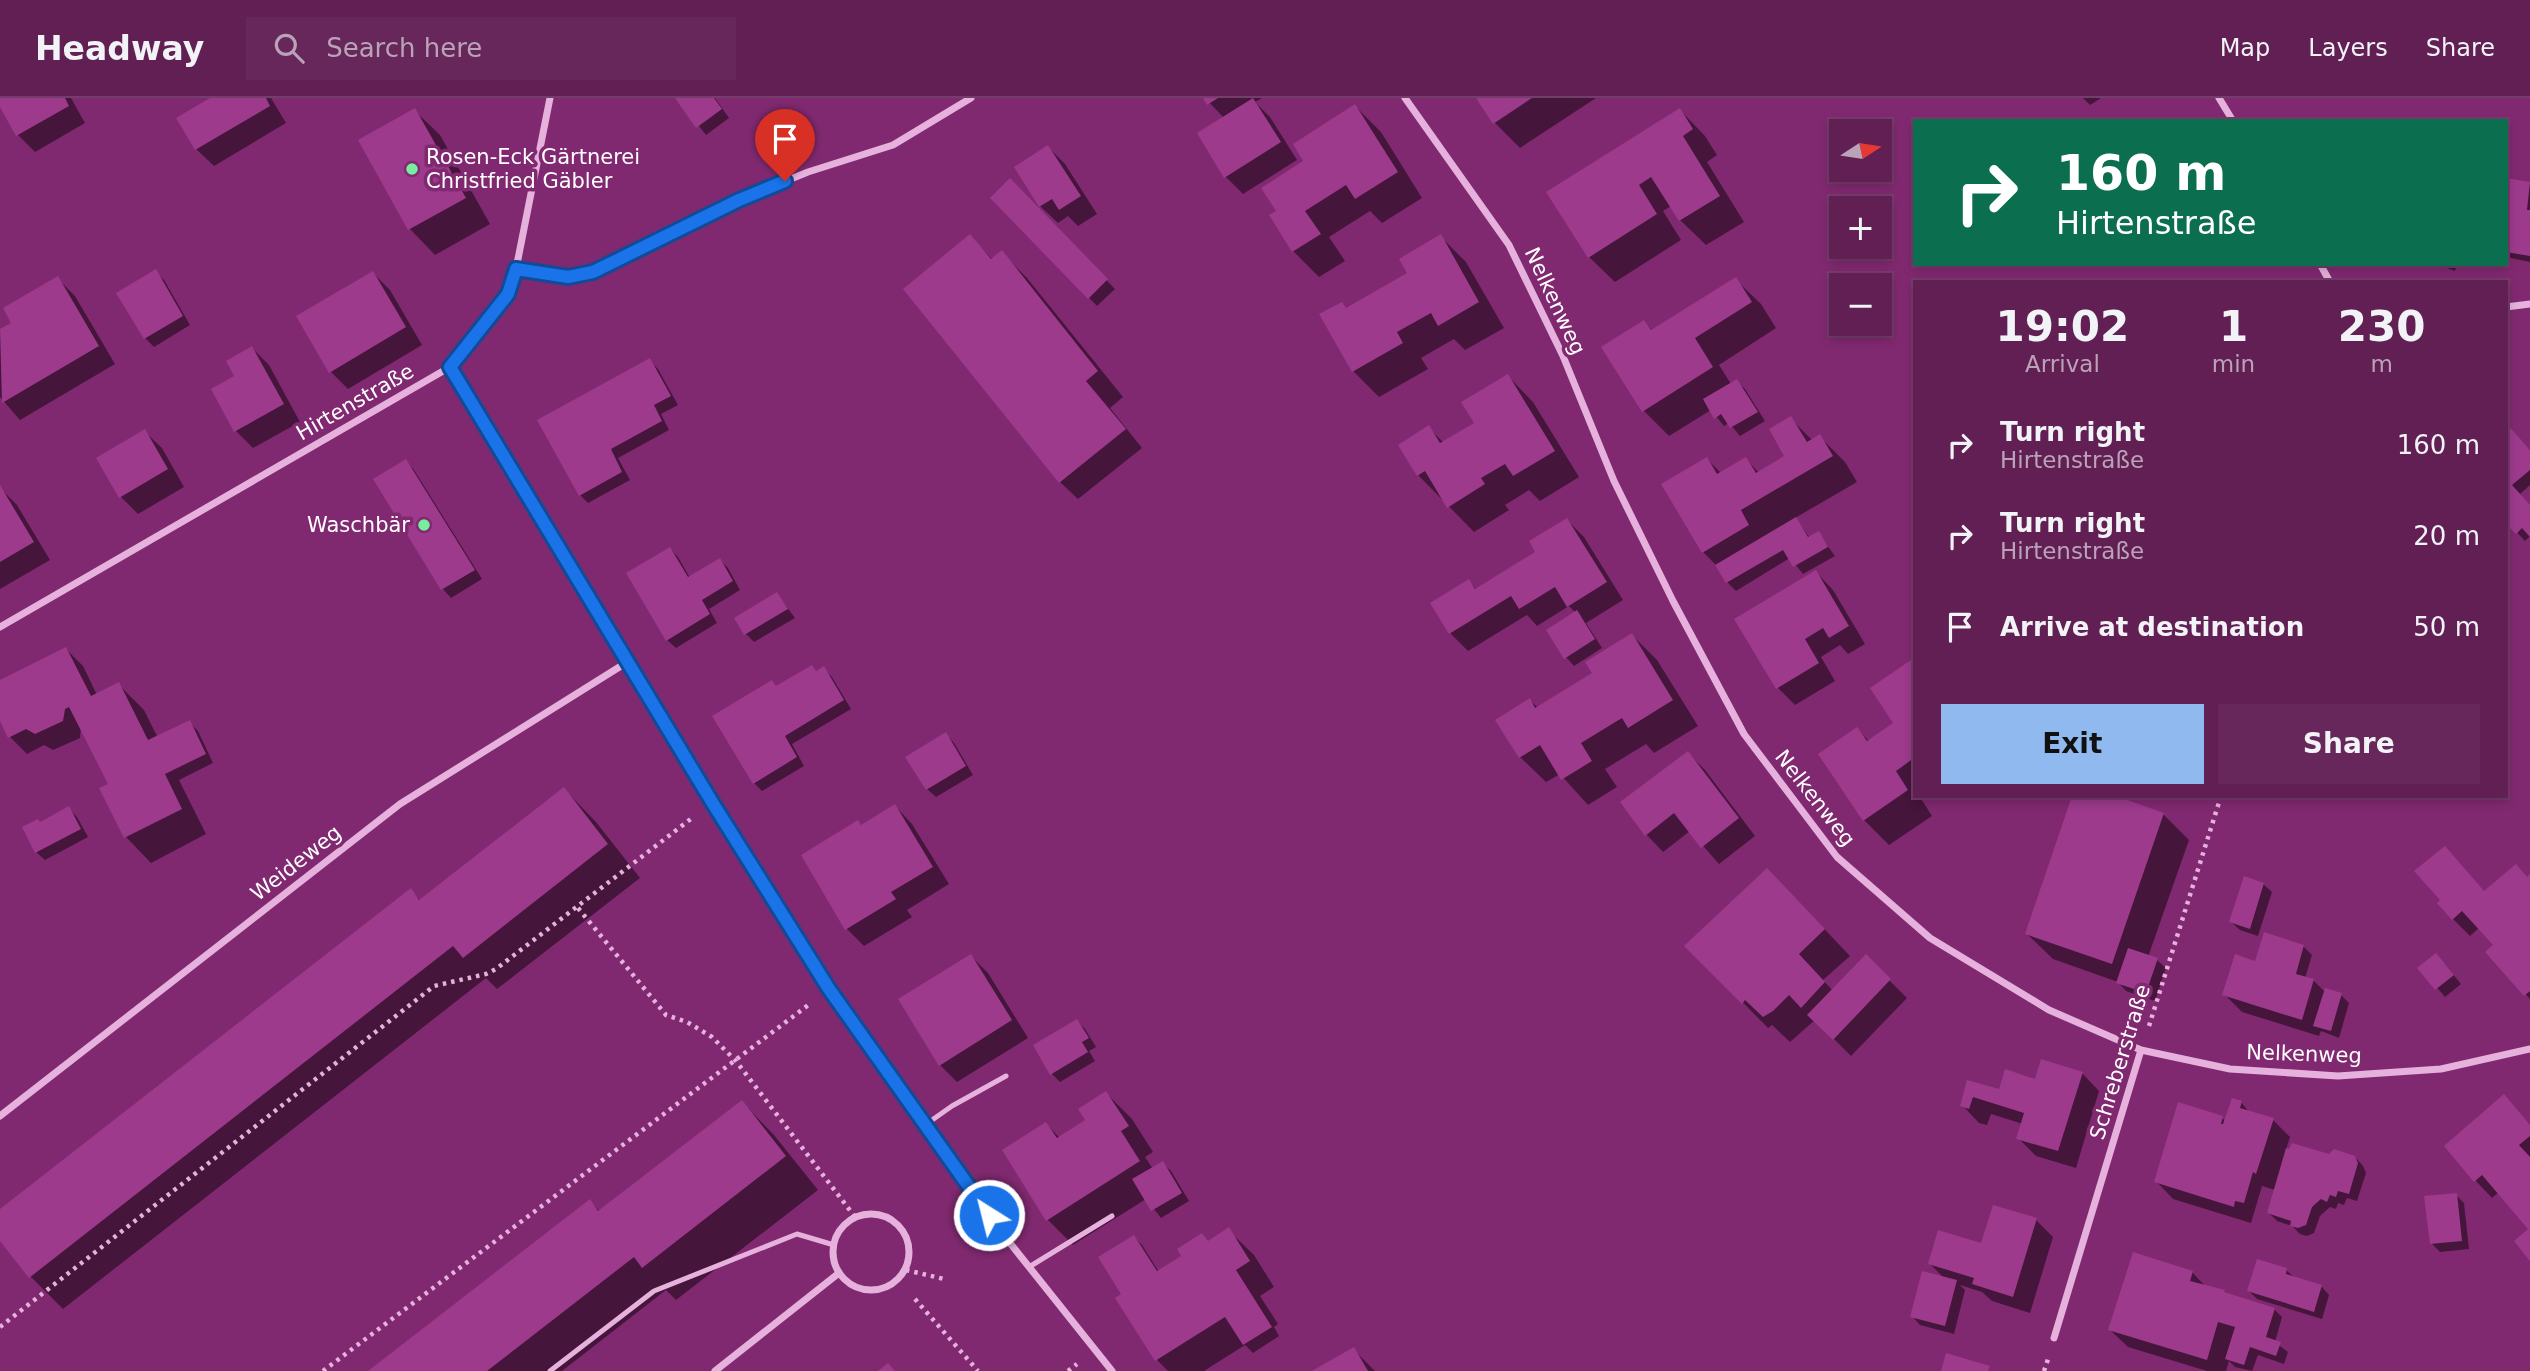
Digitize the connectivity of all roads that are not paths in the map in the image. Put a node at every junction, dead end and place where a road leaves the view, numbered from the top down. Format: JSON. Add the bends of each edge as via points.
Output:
{"nodes":[{"id":1,"x":550,"y":98,"type":"edge"},
{"id":2,"x":971,"y":98,"type":"edge"},
{"id":3,"x":1405,"y":98,"type":"edge"},
{"id":4,"x":2219,"y":98,"type":"edge"},
{"id":5,"x":2232,"y":119,"type":"edge"},
{"id":6,"x":516,"y":269,"type":"junction"},
{"id":7,"x":2530,"y":304,"type":"edge"},
{"id":8,"x":2508,"y":307,"type":"edge"},
{"id":9,"x":450,"y":367,"type":"junction"},
{"id":10,"x":0,"y":627,"type":"edge"},
{"id":11,"x":629,"y":661,"type":"junction"},
{"id":12,"x":2530,"y":1049,"type":"edge"},
{"id":13,"x":2141,"y":1050,"type":"junction"},
{"id":14,"x":1006,"y":1076,"type":"dead end"},
{"id":15,"x":0,"y":1116,"type":"edge"},
{"id":16,"x":925,"y":1125,"type":"junction"},
{"id":17,"x":1112,"y":1216,"type":"dead end"},
{"id":18,"x":834,"y":1245,"type":"junction"},
{"id":19,"x":1029,"y":1267,"type":"junction"},
{"id":20,"x":839,"y":1273,"type":"junction"},
{"id":21,"x":2054,"y":1338,"type":"dead end"},
{"id":22,"x":550,"y":1371,"type":"edge"},
{"id":23,"x":715,"y":1371,"type":"edge"},
{"id":24,"x":1112,"y":1371,"type":"edge"}],
"edges":[{"from":1,"to":6,"type":"street","name":"Hirtenstraße"},
{"from":2,"to":6,"type":"street","via":[[892,145],[739,200],[593,272],[568,277]]},
{"from":3,"to":13,"type":"street","name":"Nelkenweg","via":[[1509,245],[1563,356],[1614,481],[1744,734],[1837,857],[1930,938],[2049,1010]]},
{"from":4,"to":5,"type":"street"},
{"from":6,"to":9,"type":"street","name":"Hirtenstraße","via":[[508,294]]},
{"from":7,"to":8,"type":"street"},
{"from":9,"to":10,"type":"street","name":"Hirtenstraße"},
{"from":9,"to":11,"type":"street"},
{"from":11,"to":15,"type":"street","name":"Weideweg","via":[[400,804]]},
{"from":11,"to":16,"type":"street","via":[[829,989]]},
{"from":12,"to":13,"type":"street","name":"Nelkenweg","via":[[2441,1069],[2338,1076],[2230,1069]]},
{"from":13,"to":21,"type":"street","name":"Schreberstraße"},
{"from":14,"to":16,"type":"lane"},
{"from":16,"to":19,"type":"street"},
{"from":17,"to":19,"type":"lane"},
{"from":18,"to":20,"type":"street"},
{"from":18,"to":20,"type":"street","via":[[838,1233],[855,1217],[878,1214],[899,1225],[909,1246],[906,1269],[890,1286],[867,1290],[846,1282]]},
{"from":18,"to":22,"type":"lane","via":[[797,1234],[654,1291]]},
{"from":19,"to":24,"type":"street"},
{"from":20,"to":23,"type":"street"}]}
